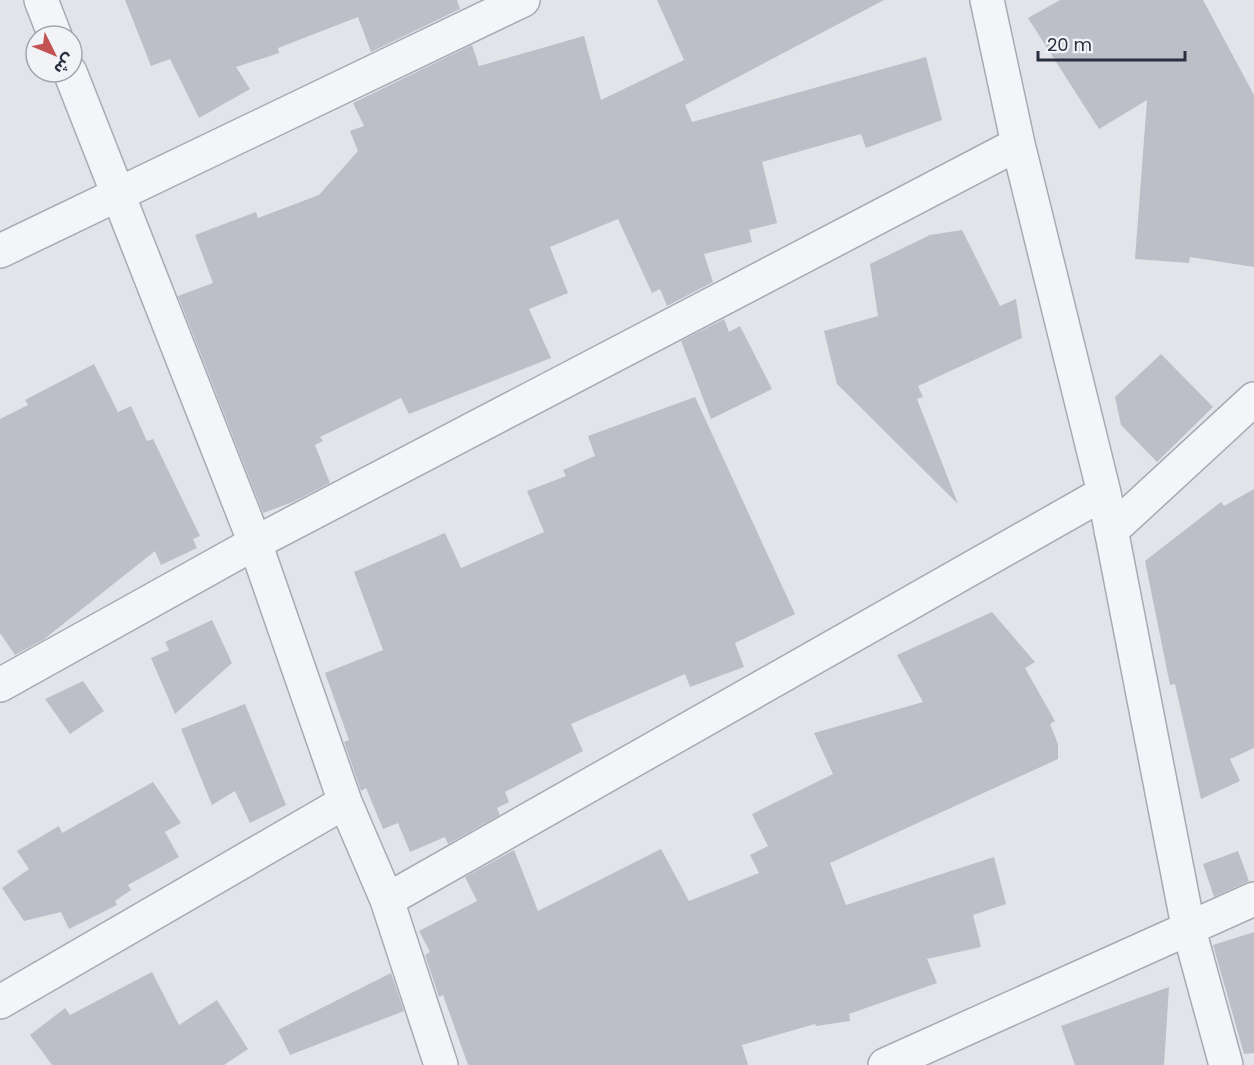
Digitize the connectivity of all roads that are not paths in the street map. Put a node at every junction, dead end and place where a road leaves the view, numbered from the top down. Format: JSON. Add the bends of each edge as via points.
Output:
{"nodes":[{"id":1,"x":41,"y":0,"type":"edge"},
{"id":2,"x":523,"y":0,"type":"edge"},
{"id":3,"x":987,"y":0,"type":"edge"},
{"id":4,"x":50,"y":24,"type":"edge"},
{"id":5,"x":75,"y":84,"type":"edge"},
{"id":6,"x":1018,"y":144,"type":"junction"},
{"id":7,"x":118,"y":192,"type":"junction"},
{"id":8,"x":0,"y":251,"type":"edge"},
{"id":9,"x":1254,"y":399,"type":"edge"},
{"id":10,"x":1104,"y":493,"type":"junction"},
{"id":11,"x":1112,"y":531,"type":"junction"},
{"id":12,"x":255,"y":543,"type":"junction"},
{"id":13,"x":0,"y":685,"type":"edge"},
{"id":14,"x":345,"y":802,"type":"junction"},
{"id":15,"x":1254,"y":899,"type":"edge"},
{"id":16,"x":387,"y":900,"type":"junction"},
{"id":17,"x":1188,"y":926,"type":"junction"},
{"id":18,"x":0,"y":1002,"type":"edge"},
{"id":19,"x":441,"y":1065,"type":"edge"},
{"id":20,"x":885,"y":1065,"type":"edge"},
{"id":21,"x":1226,"y":1065,"type":"edge"}],
"edges":[{"from":1,"to":4,"type":"street"},
{"from":2,"to":7,"type":"street"},
{"from":3,"to":6,"type":"street"},
{"from":5,"to":7,"type":"street"},
{"from":6,"to":10,"type":"street"},
{"from":6,"to":12,"type":"street"},
{"from":7,"to":8,"type":"street"},
{"from":7,"to":12,"type":"street"},
{"from":9,"to":11,"type":"street"},
{"from":10,"to":11,"type":"street"},
{"from":10,"to":16,"type":"street"},
{"from":11,"to":17,"type":"street"},
{"from":12,"to":13,"type":"street"},
{"from":12,"to":14,"type":"street"},
{"from":14,"to":16,"type":"street"},
{"from":14,"to":18,"type":"street"},
{"from":15,"to":17,"type":"street"},
{"from":16,"to":19,"type":"street"},
{"from":17,"to":20,"type":"street"},
{"from":17,"to":21,"type":"street"}]}
